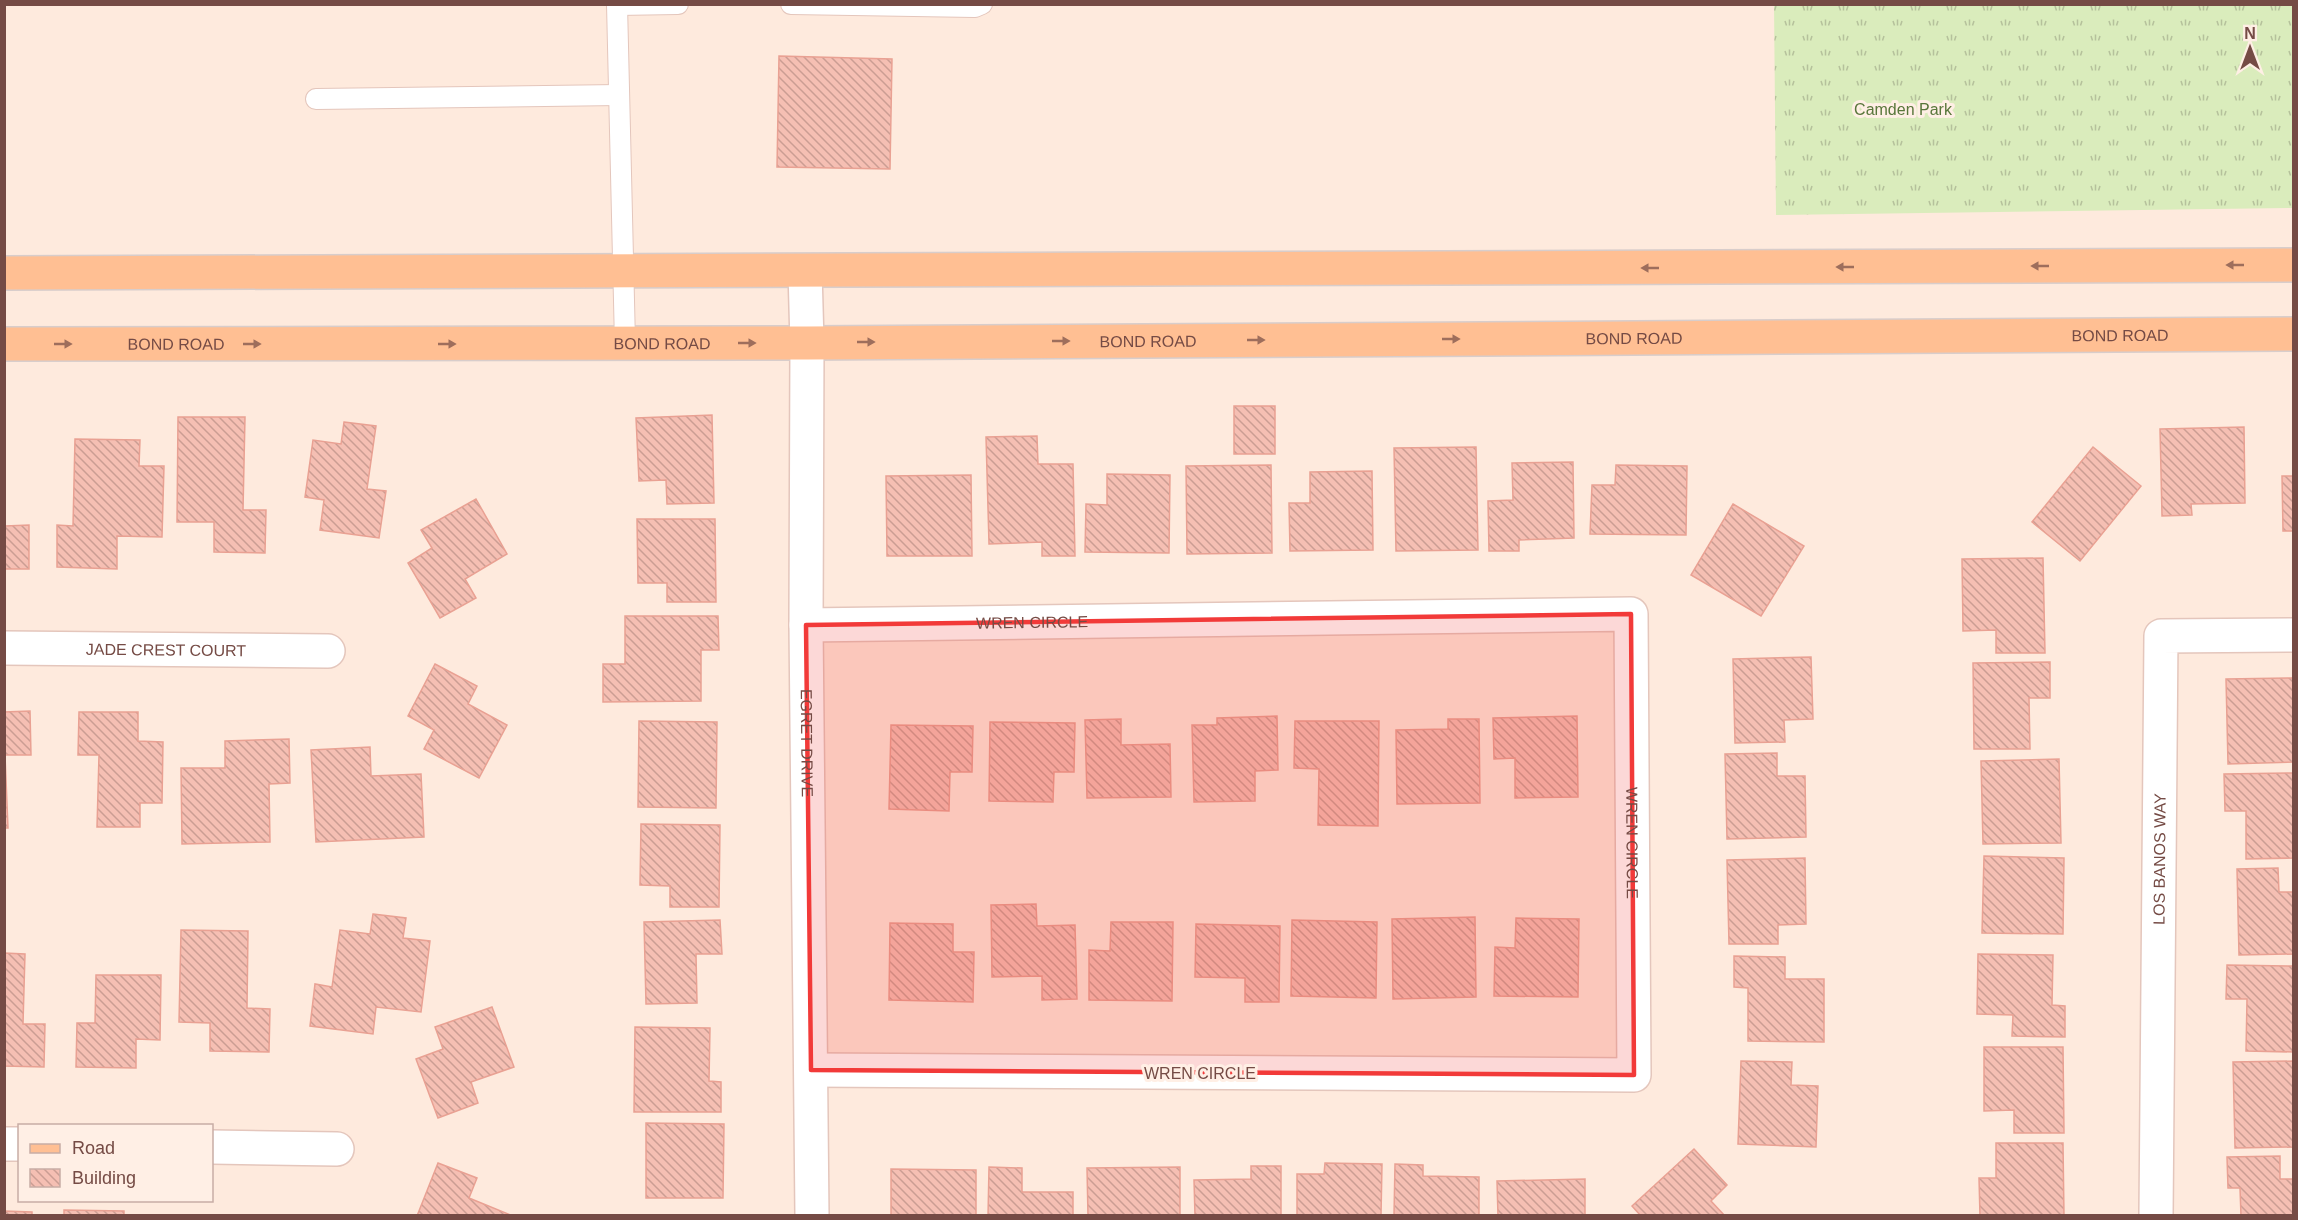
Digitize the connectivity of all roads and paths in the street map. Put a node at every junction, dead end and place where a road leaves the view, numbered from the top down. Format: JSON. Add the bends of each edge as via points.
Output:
{"nodes":[{"id":1,"x":678,"y":4,"type":"edge"},
{"id":2,"x":791,"y":4,"type":"edge"},
{"id":3,"x":982,"y":4,"type":"edge"},
{"id":4,"x":617,"y":5,"type":"edge"},
{"id":5,"x":619,"y":95,"type":"junction"},
{"id":6,"x":316,"y":99,"type":"dead end"},
{"id":7,"x":2294,"y":265,"type":"edge"},
{"id":8,"x":623,"y":271,"type":"junction"},
{"id":9,"x":805,"y":271,"type":"junction"},
{"id":10,"x":4,"y":273,"type":"edge"},
{"id":11,"x":2294,"y":334,"type":"edge"},
{"id":12,"x":625,"y":343,"type":"junction"},
{"id":13,"x":807,"y":343,"type":"junction"},
{"id":14,"x":4,"y":344,"type":"edge"},
{"id":15,"x":806,"y":625,"type":"junction"},
{"id":16,"x":2294,"y":635,"type":"edge"},
{"id":17,"x":4,"y":648,"type":"edge"},
{"id":18,"x":328,"y":651,"type":"dead end"},
{"id":19,"x":811,"y":1070,"type":"junction"},
{"id":20,"x":213,"y":1147,"type":"edge"},
{"id":21,"x":337,"y":1149,"type":"dead end"},
{"id":22,"x":812,"y":1215,"type":"edge"},
{"id":23,"x":2157,"y":1215,"type":"edge"}],
"edges":[{"from":1,"to":4,"type":"lane"},
{"from":2,"to":3,"type":"lane"},
{"from":4,"to":5,"type":"lane"},
{"from":5,"to":6,"type":"lane"},
{"from":5,"to":8,"type":"lane"},
{"from":7,"to":9,"type":"main road","one_way":true},
{"from":8,"to":9,"type":"main road"},
{"from":8,"to":10,"type":"main road"},
{"from":8,"to":12,"type":"lane"},
{"from":9,"to":13,"type":"street","name":"EGRET DRIVE"},
{"from":13,"to":11,"type":"main road","name":"BOND ROAD","one_way":true},
{"from":12,"to":13,"type":"main road","name":"BOND ROAD","one_way":true},
{"from":14,"to":12,"type":"main road","name":"BOND ROAD","one_way":true},
{"from":13,"to":15,"type":"street","name":"EGRET DRIVE"},
{"from":15,"to":19,"type":"street","name":"EGRET DRIVE"},
{"from":15,"to":19,"type":"street","name":"WREN CIRCLE","via":[[1631,614],[1634,1076]]},
{"from":16,"to":23,"type":"street","name":"LOS BANOS WAY","via":[[2161,636]]},
{"from":17,"to":18,"type":"street","name":"JADE CREST COURT"},
{"from":19,"to":22,"type":"street","name":"EGRET DRIVE"},
{"from":20,"to":21,"type":"street"}]}
